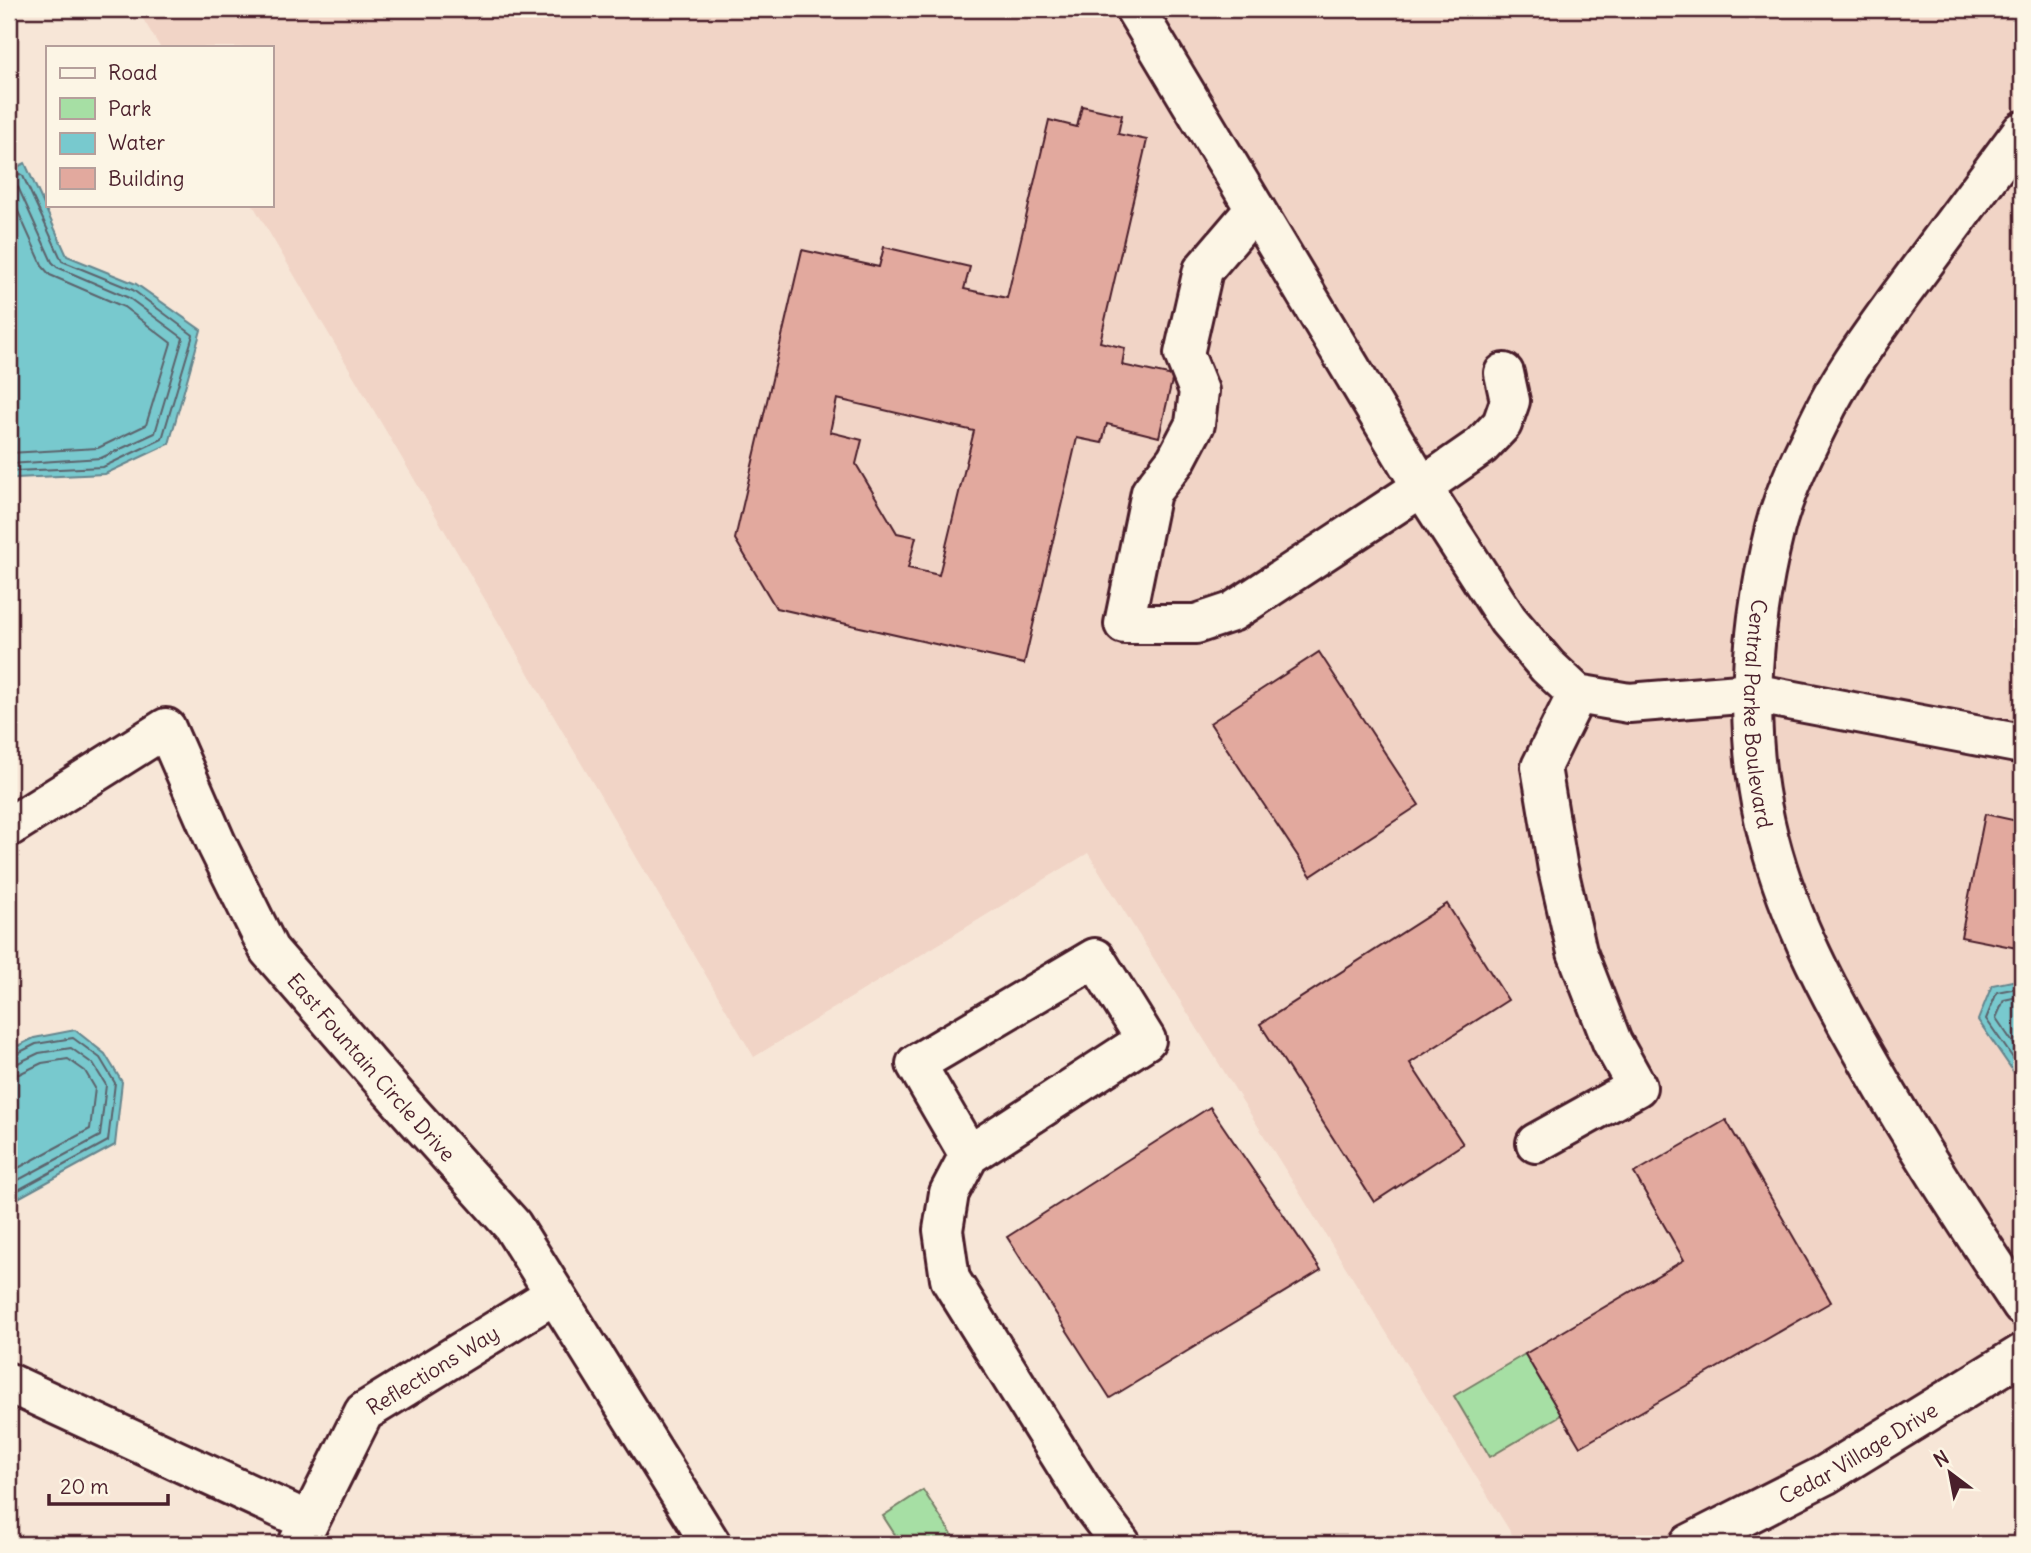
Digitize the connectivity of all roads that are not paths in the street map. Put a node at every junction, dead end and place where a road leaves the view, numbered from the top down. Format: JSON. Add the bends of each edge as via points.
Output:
{"nodes":[{"id":1,"x":1135,"y":9,"type":"edge"},
{"id":2,"x":2022,"y":131,"type":"edge"},
{"id":3,"x":1255,"y":209,"type":"junction"},
{"id":4,"x":1504,"y":373,"type":"dead end"},
{"id":5,"x":1422,"y":487,"type":"junction"},
{"id":6,"x":1752,"y":693,"type":"junction"},
{"id":7,"x":1577,"y":694,"type":"junction"},
{"id":8,"x":2022,"y":744,"type":"edge"},
{"id":9,"x":9,"y":828,"type":"edge"},
{"id":10,"x":1536,"y":1143,"type":"dead end"},
{"id":11,"x":969,"y":1155,"type":"junction"},
{"id":12,"x":555,"y":1294,"type":"junction"},
{"id":13,"x":2022,"y":1306,"type":"edge"},
{"id":14,"x":2022,"y":1354,"type":"edge"},
{"id":15,"x":9,"y":1383,"type":"edge"},
{"id":16,"x":303,"y":1533,"type":"edge"},
{"id":17,"x":711,"y":1544,"type":"edge"},
{"id":18,"x":1121,"y":1544,"type":"edge"},
{"id":19,"x":1689,"y":1544,"type":"edge"}],
"edges":[{"from":1,"to":3,"type":"street"},
{"from":2,"to":6,"type":"street","name":"Central Parke Boulevard","via":[[1851,364],[1821,416],[1776,527],[1757,615]]},
{"from":3,"to":5,"type":"street"},
{"from":3,"to":5,"type":"street","via":[[1203,270],[1184,354],[1199,391],[1195,424],[1176,460],[1151,492],[1124,624],[1196,624],[1232,612]]},
{"from":4,"to":5,"type":"street","via":[[1510,401],[1502,424],[1481,446]]},
{"from":5,"to":7,"type":"street","via":[[1508,620]]},
{"from":6,"to":7,"type":"street","via":[[1629,703]]},
{"from":6,"to":8,"type":"street"},
{"from":6,"to":13,"type":"street","name":"Central Parke Boulevard","via":[[1755,765],[1765,824],[1796,921],[1829,993],[1908,1132]]},
{"from":7,"to":10,"type":"street","via":[[1541,767],[1577,952],[1612,1042],[1637,1087]]},
{"from":9,"to":12,"type":"street","name":"East Fountain Circle Drive","via":[[166,728],[269,950],[512,1225]]},
{"from":11,"to":11,"type":"street","via":[[1146,1040],[1095,958],[916,1064]]},
{"from":11,"to":18,"type":"street","via":[[949,1193],[943,1230],[950,1279],[1088,1500]]},
{"from":12,"to":16,"type":"street","name":"Reflections Way","via":[[364,1412]]},
{"from":12,"to":17,"type":"street","name":"East Fountain Circle Drive"},
{"from":14,"to":19,"type":"street","name":"Cedar Village Drive","via":[[1825,1475]]},
{"from":15,"to":16,"type":"street"}]}
